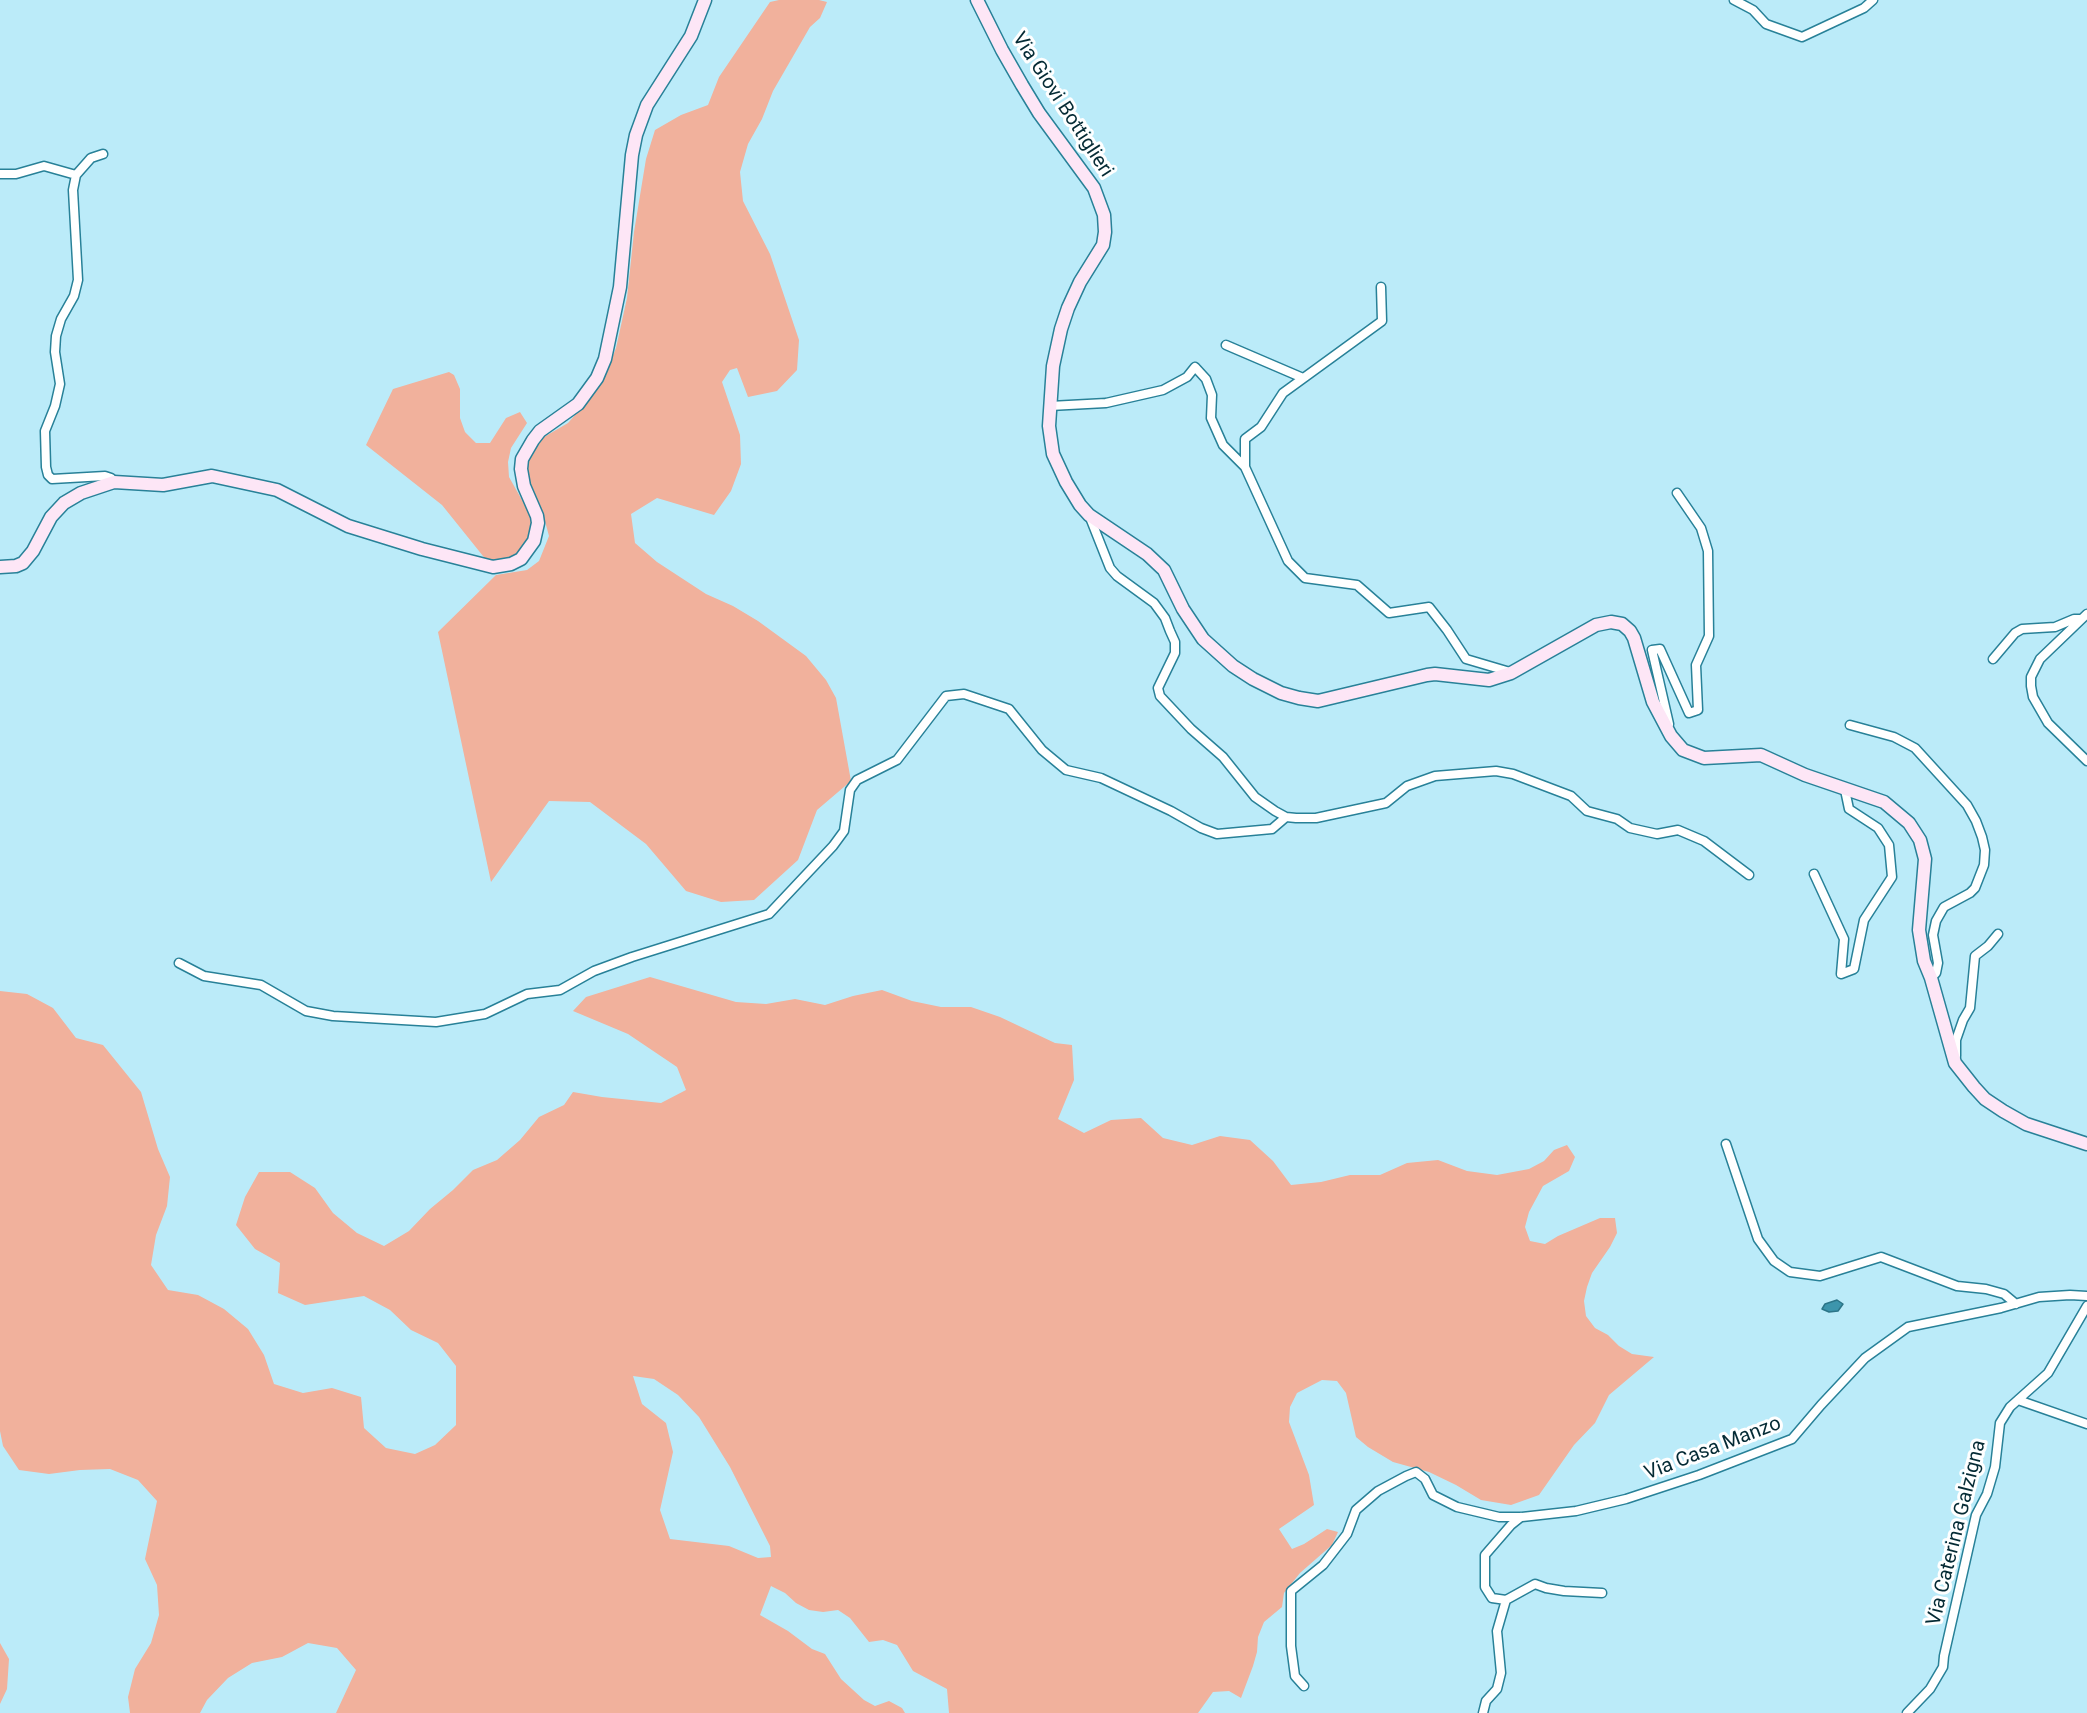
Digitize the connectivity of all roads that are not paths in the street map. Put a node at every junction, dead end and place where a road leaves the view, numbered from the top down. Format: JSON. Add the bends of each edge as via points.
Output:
{"nodes":[{"id":1,"x":705,"y":0,"type":"edge"},
{"id":2,"x":977,"y":0,"type":"edge"},
{"id":3,"x":1734,"y":0,"type":"edge"},
{"id":4,"x":1873,"y":0,"type":"edge"},
{"id":5,"x":103,"y":154,"type":"dead end"},
{"id":6,"x":0,"y":174,"type":"edge"},
{"id":7,"x":76,"y":175,"type":"junction"},
{"id":8,"x":1381,"y":287,"type":"dead end"},
{"id":9,"x":1226,"y":345,"type":"dead end"},
{"id":10,"x":1303,"y":378,"type":"junction"},
{"id":11,"x":1050,"y":406,"type":"junction"},
{"id":12,"x":1245,"y":467,"type":"junction"},
{"id":13,"x":114,"y":482,"type":"junction"},
{"id":14,"x":1677,"y":493,"type":"dead end"},
{"id":15,"x":1089,"y":515,"type":"junction"},
{"id":16,"x":0,"y":567,"type":"edge"},
{"id":17,"x":2084,"y":616,"type":"edge"},
{"id":18,"x":1993,"y":658,"type":"dead end"},
{"id":19,"x":1511,"y":673,"type":"junction"},
{"id":20,"x":1850,"y":725,"type":"dead end"},
{"id":21,"x":1671,"y":736,"type":"junction"},
{"id":22,"x":2087,"y":761,"type":"edge"},
{"id":23,"x":1845,"y":790,"type":"junction"},
{"id":24,"x":1286,"y":817,"type":"junction"},
{"id":25,"x":1814,"y":874,"type":"dead end"},
{"id":26,"x":1749,"y":875,"type":"dead end"},
{"id":27,"x":1998,"y":934,"type":"dead end"},
{"id":28,"x":179,"y":963,"type":"dead end"},
{"id":29,"x":1931,"y":978,"type":"junction"},
{"id":30,"x":1955,"y":1062,"type":"junction"},
{"id":31,"x":1726,"y":1144,"type":"dead end"},
{"id":32,"x":2087,"y":1144,"type":"edge"},
{"id":33,"x":2087,"y":1296,"type":"edge"},
{"id":34,"x":2016,"y":1304,"type":"junction"},
{"id":35,"x":2087,"y":1306,"type":"edge"},
{"id":36,"x":2018,"y":1400,"type":"junction"},
{"id":37,"x":2087,"y":1424,"type":"edge"},
{"id":38,"x":1522,"y":1517,"type":"junction"},
{"id":39,"x":1602,"y":1593,"type":"dead end"},
{"id":40,"x":1506,"y":1600,"type":"junction"},
{"id":41,"x":1304,"y":1686,"type":"dead end"},
{"id":42,"x":1483,"y":1713,"type":"edge"},
{"id":43,"x":1907,"y":1713,"type":"edge"}],
"edges":[{"from":1,"to":13,"type":"street","via":[[691,36],[647,105],[636,135],[620,286],[605,360],[590,390],[566,414],[540,431],[522,459],[524,486],[538,523],[534,541],[521,559],[493,567],[423,549],[348,526],[277,490],[229,478],[212,476],[163,485]]},
{"from":2,"to":11,"type":"street","name":"Via Giovi Bottiglieri","via":[[1022,85],[1094,188],[1104,215],[1103,245],[1080,282],[1063,321],[1053,366]]},
{"from":3,"to":4,"type":"street","via":[[1753,10],[1766,24],[1802,36],[1864,8]]},
{"from":5,"to":7,"type":"street","via":[[91,158]]},
{"from":6,"to":7,"type":"street","via":[[44,166]]},
{"from":7,"to":13,"type":"street","via":[[73,190],[78,280],[56,336],[60,384],[45,430],[46,467],[52,479],[105,476]]},
{"from":8,"to":10,"type":"street","via":[[1382,321]]},
{"from":9,"to":10,"type":"street"},
{"from":10,"to":12,"type":"street","via":[[1283,393],[1261,427],[1245,438]]},
{"from":11,"to":12,"type":"street","via":[[1106,403],[1163,390],[1187,377],[1196,367],[1212,395],[1211,418],[1222,445]]},
{"from":11,"to":15,"type":"street","name":"Via Giovi Bottiglieri","via":[[1053,454]]},
{"from":12,"to":19,"type":"street","via":[[1288,561],[1305,578],[1357,585],[1389,613],[1429,607],[1466,659]]},
{"from":13,"to":16,"type":"street","via":[[64,503],[23,563]]},
{"from":14,"to":21,"type":"street","via":[[1701,528],[1708,550],[1709,636],[1696,665],[1698,710],[1689,713],[1660,649],[1652,650]]},
{"from":15,"to":19,"type":"street","name":"Via Giovi Bottiglieri","via":[[1156,561],[1192,626],[1216,652],[1253,679],[1281,693],[1325,700],[1427,675],[1489,680]]},
{"from":15,"to":24,"type":"street","via":[[1110,568],[1154,603],[1175,642],[1175,653],[1158,688],[1160,696],[1222,757],[1255,797]]},
{"from":17,"to":18,"type":"street","via":[[2055,627],[2022,629]]},
{"from":17,"to":22,"type":"street","via":[[2040,659],[2031,686],[2033,698],[2048,723]]},
{"from":19,"to":21,"type":"street","name":"Via Giovi Bottiglieri","via":[[1596,625],[1622,624],[1634,638],[1653,702]]},
{"from":20,"to":29,"type":"street","via":[[1894,737],[1915,748],[1958,793],[1982,837],[1984,865],[1975,888],[1944,907],[1936,921],[1933,935],[1938,963]]},
{"from":21,"to":23,"type":"street","name":"Via Giovi Bottiglieri","via":[[1692,755],[1718,759],[1761,755]]},
{"from":23,"to":25,"type":"street","via":[[1849,809],[1878,828],[1889,845],[1892,877],[1864,920],[1854,969],[1841,974],[1844,939]]},
{"from":23,"to":29,"type":"street","name":"Via Giovi Bottiglieri","via":[[1884,802],[1909,823],[1920,840],[1925,859],[1919,930]]},
{"from":24,"to":26,"type":"street","via":[[1316,818],[1386,803],[1407,786],[1434,776],[1496,771],[1571,796],[1587,811],[1617,819],[1630,828],[1657,834],[1678,830],[1704,841]]},
{"from":24,"to":28,"type":"street","via":[[1272,829],[1217,834],[1101,778],[1066,770],[1042,750],[1009,708],[964,694],[946,696],[897,760],[857,780],[850,790],[844,831],[769,914],[632,957],[594,971],[560,990],[527,994],[485,1014],[436,1022],[333,1017],[306,1011],[261,986],[204,976]]},
{"from":27,"to":30,"type":"street","via":[[1975,957],[1970,1008],[1956,1040]]},
{"from":29,"to":30,"type":"street","name":"Via Giovi Bottiglieri"},
{"from":30,"to":32,"type":"street","name":"Via Giovi Bottiglieri","via":[[1985,1099],[2003,1111],[2026,1124]]},
{"from":31,"to":34,"type":"street","via":[[1758,1239],[1774,1261],[1790,1272],[1820,1276],[1881,1257],[1957,1286],[2004,1294]]},
{"from":33,"to":34,"type":"street","name":"Via Casa Manzo","via":[[2039,1297]]},
{"from":34,"to":38,"type":"street","name":"Via Casa Manzo","via":[[1908,1327],[1864,1358],[1792,1439],[1626,1499]]},
{"from":35,"to":36,"type":"street","name":"Via Caterina Galzigna","via":[[2048,1372]]},
{"from":36,"to":37,"type":"street"},
{"from":36,"to":43,"type":"street","name":"Via Caterina Galzigna","via":[[2000,1423],[1995,1467],[1976,1515],[1943,1667],[1930,1689]]},
{"from":38,"to":40,"type":"street","via":[[1485,1555],[1485,1587],[1492,1598]]},
{"from":38,"to":41,"type":"street","name":"Via Casa Manzo","via":[[1500,1517],[1457,1507],[1433,1495],[1425,1479],[1416,1472],[1378,1491],[1356,1510],[1347,1534],[1323,1565],[1291,1591],[1295,1676]]},
{"from":39,"to":40,"type":"street","via":[[1564,1591],[1535,1584]]},
{"from":40,"to":42,"type":"street","via":[[1497,1631],[1501,1673]]}]}
